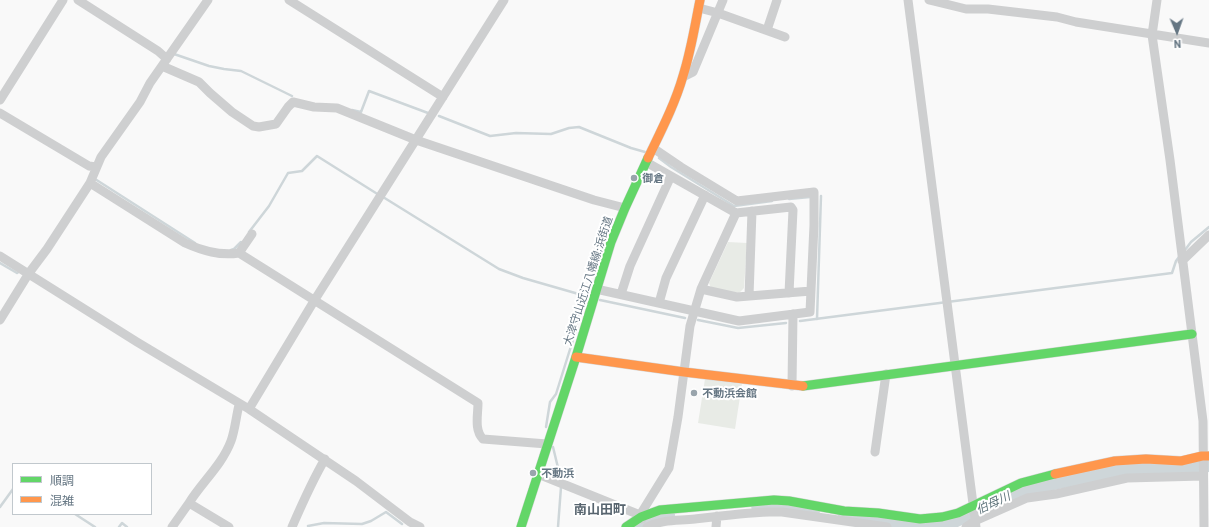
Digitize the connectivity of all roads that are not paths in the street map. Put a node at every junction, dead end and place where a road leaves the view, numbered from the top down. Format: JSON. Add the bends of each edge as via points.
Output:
{"nodes":[{"id":1,"x":63,"y":0,"type":"edge"},
{"id":2,"x":78,"y":0,"type":"edge"},
{"id":3,"x":208,"y":0,"type":"edge"},
{"id":4,"x":289,"y":0,"type":"edge"},
{"id":5,"x":504,"y":0,"type":"edge"},
{"id":6,"x":723,"y":0,"type":"edge"},
{"id":7,"x":778,"y":0,"type":"edge"},
{"id":8,"x":908,"y":0,"type":"edge"},
{"id":9,"x":929,"y":0,"type":"edge"},
{"id":10,"x":1157,"y":0,"type":"edge"},
{"id":11,"x":700,"y":4,"type":"edge"},
{"id":12,"x":718,"y":13,"type":"junction"},
{"id":13,"x":767,"y":30,"type":"junction"},
{"id":14,"x":1152,"y":35,"type":"junction"},
{"id":15,"x":785,"y":37,"type":"dead end"},
{"id":16,"x":1209,"y":43,"type":"edge"},
{"id":17,"x":164,"y":62,"type":"junction"},
{"id":18,"x":682,"y":77,"type":"junction"},
{"id":19,"x":443,"y":96,"type":"junction"},
{"id":20,"x":0,"y":100,"type":"edge"},
{"id":21,"x":0,"y":113,"type":"edge"},
{"id":22,"x":416,"y":140,"type":"junction"},
{"id":23,"x":653,"y":148,"type":"junction"},
{"id":24,"x":646,"y":162,"type":"junction"},
{"id":25,"x":96,"y":167,"type":"junction"},
{"id":26,"x":671,"y":176,"type":"junction"},
{"id":27,"x":90,"y":183,"type":"junction"},
{"id":28,"x":705,"y":195,"type":"junction"},
{"id":29,"x":625,"y":208,"type":"junction"},
{"id":30,"x":752,"y":211,"type":"junction"},
{"id":31,"x":736,"y":213,"type":"junction"},
{"id":32,"x":252,"y":234,"type":"dead end"},
{"id":33,"x":1209,"y":235,"type":"edge"},
{"id":34,"x":239,"y":253,"type":"junction"},
{"id":35,"x":0,"y":256,"type":"edge"},
{"id":36,"x":1182,"y":260,"type":"junction"},
{"id":37,"x":29,"y":273,"type":"junction"},
{"id":38,"x":596,"y":289,"type":"junction"},
{"id":39,"x":701,"y":289,"type":"junction"},
{"id":40,"x":811,"y":291,"type":"junction"},
{"id":41,"x":789,"y":293,"type":"junction"},
{"id":42,"x":621,"y":294,"type":"junction"},
{"id":43,"x":749,"y":296,"type":"junction"},
{"id":44,"x":314,"y":301,"type":"junction"},
{"id":45,"x":659,"y":303,"type":"junction"},
{"id":46,"x":694,"y":311,"type":"junction"},
{"id":47,"x":793,"y":314,"type":"junction"},
{"id":48,"x":0,"y":320,"type":"edge"},
{"id":49,"x":1192,"y":334,"type":"junction"},
{"id":50,"x":576,"y":357,"type":"junction"},
{"id":51,"x":955,"y":365,"type":"junction"},
{"id":52,"x":684,"y":372,"type":"junction"},
{"id":53,"x":886,"y":374,"type":"junction"},
{"id":54,"x":792,"y":386,"type":"junction"},
{"id":55,"x":239,"y":405,"type":"junction"},
{"id":56,"x":249,"y":409,"type":"junction"},
{"id":57,"x":547,"y":444,"type":"junction"},
{"id":58,"x":875,"y":452,"type":"dead end"},
{"id":59,"x":1206,"y":456,"type":"edge"},
{"id":60,"x":325,"y":459,"type":"junction"},
{"id":61,"x":538,"y":474,"type":"junction"},
{"id":62,"x":1203,"y":476,"type":"junction"},
{"id":63,"x":189,"y":503,"type":"junction"},
{"id":64,"x":865,"y":512,"type":"junction"},
{"id":65,"x":640,"y":516,"type":"junction"},
{"id":66,"x":717,"y":516,"type":"junction"},
{"id":67,"x":975,"y":516,"type":"edge"},
{"id":68,"x":864,"y":524,"type":"junction"},
{"id":69,"x":296,"y":525,"type":"edge"},
{"id":70,"x":409,"y":525,"type":"edge"},
{"id":71,"x":172,"y":527,"type":"edge"},
{"id":72,"x":229,"y":527,"type":"edge"},
{"id":73,"x":420,"y":527,"type":"edge"},
{"id":74,"x":521,"y":527,"type":"edge"},
{"id":75,"x":626,"y":527,"type":"edge"},
{"id":76,"x":647,"y":527,"type":"edge"},
{"id":77,"x":716,"y":527,"type":"edge"},
{"id":78,"x":887,"y":527,"type":"edge"},
{"id":79,"x":966,"y":527,"type":"edge"},
{"id":80,"x":1204,"y":527,"type":"edge"}],
"edges":[{"from":1,"to":20,"type":"street"},
{"from":2,"to":17,"type":"street","via":[[158,51]]},
{"from":3,"to":17,"type":"street"},
{"from":4,"to":19,"type":"street"},
{"from":5,"to":19,"type":"street"},
{"from":6,"to":12,"type":"street"},
{"from":7,"to":13,"type":"street"},
{"from":8,"to":51,"type":"street"},
{"from":9,"to":14,"type":"street","via":[[966,9],[1057,17]]},
{"from":10,"to":14,"type":"street"},
{"from":11,"to":12,"type":"street"},
{"from":11,"to":18,"type":"street","name":"大津守山近江八幡線;浜街道"},
{"from":12,"to":13,"type":"street"},
{"from":12,"to":18,"type":"street","via":[[693,72]]},
{"from":13,"to":15,"type":"street"},
{"from":14,"to":16,"type":"street"},
{"from":14,"to":36,"type":"street"},
{"from":17,"to":22,"type":"street","via":[[199,82],[232,112],[253,126],[276,124],[293,102],[314,107],[337,108]]},
{"from":17,"to":25,"type":"street"},
{"from":18,"to":23,"type":"street","name":"大津守山近江八幡線;浜街道"},
{"from":19,"to":22,"type":"street"},
{"from":21,"to":25,"type":"street","via":[[89,166]]},
{"from":22,"to":29,"type":"street"},
{"from":22,"to":44,"type":"street"},
{"from":23,"to":24,"type":"street","name":"大津守山近江八幡線;浜街道"},
{"from":23,"to":40,"type":"street","via":[[737,201],[814,192]]},
{"from":24,"to":26,"type":"street"},
{"from":24,"to":29,"type":"street","name":"大津守山近江八幡線;浜街道"},
{"from":25,"to":27,"type":"street"},
{"from":26,"to":28,"type":"street"},
{"from":26,"to":42,"type":"street","via":[[630,266]]},
{"from":27,"to":34,"type":"street","via":[[185,243],[216,254]]},
{"from":27,"to":37,"type":"street","via":[[48,249]]},
{"from":28,"to":31,"type":"street"},
{"from":28,"to":45,"type":"street","via":[[666,278]]},
{"from":29,"to":38,"type":"street","name":"大津守山近江八幡線;浜街道"},
{"from":30,"to":31,"type":"street"},
{"from":30,"to":41,"type":"street","via":[[791,207],[793,210]]},
{"from":30,"to":43,"type":"street"},
{"from":31,"to":39,"type":"street"},
{"from":32,"to":34,"type":"street"},
{"from":33,"to":36,"type":"street"},
{"from":34,"to":44,"type":"street"},
{"from":35,"to":37,"type":"street"},
{"from":36,"to":49,"type":"street"},
{"from":37,"to":48,"type":"street"},
{"from":37,"to":55,"type":"street"},
{"from":38,"to":42,"type":"street"},
{"from":38,"to":50,"type":"street","name":"大津守山近江八幡線;浜街道"},
{"from":39,"to":43,"type":"street","via":[[737,297]]},
{"from":39,"to":46,"type":"street"},
{"from":40,"to":41,"type":"street"},
{"from":40,"to":47,"type":"street","via":[[810,312]]},
{"from":41,"to":43,"type":"street"},
{"from":42,"to":45,"type":"street"},
{"from":44,"to":56,"type":"street"},
{"from":44,"to":57,"type":"street","via":[[478,403],[477,429],[482,439]]},
{"from":45,"to":46,"type":"street"},
{"from":46,"to":47,"type":"street","via":[[739,321]]},
{"from":46,"to":52,"type":"street"},
{"from":47,"to":54,"type":"street"},
{"from":49,"to":51,"type":"street"},
{"from":49,"to":59,"type":"street"},
{"from":50,"to":52,"type":"street"},
{"from":50,"to":57,"type":"street","name":"大津守山近江八幡線;浜街道"},
{"from":51,"to":53,"type":"street"},
{"from":51,"to":67,"type":"street"},
{"from":52,"to":54,"type":"street"},
{"from":52,"to":65,"type":"street","via":[[669,468]]},
{"from":53,"to":54,"type":"street"},
{"from":53,"to":58,"type":"street"},
{"from":55,"to":56,"type":"street"},
{"from":55,"to":63,"type":"street","via":[[231,441],[214,470]]},
{"from":56,"to":60,"type":"street"},
{"from":57,"to":61,"type":"street","name":"大津守山近江八幡線;浜街道"},
{"from":59,"to":62,"type":"street"},
{"from":59,"to":67,"type":"street","via":[[1181,461],[1127,460],[1021,483]]},
{"from":60,"to":69,"type":"street","via":[[314,478]]},
{"from":60,"to":70,"type":"street"},
{"from":61,"to":65,"type":"street"},
{"from":61,"to":74,"type":"street","name":"大津守山近江八幡線;浜街道"},
{"from":62,"to":67,"type":"street","via":[[1127,478],[1027,498]]},
{"from":62,"to":80,"type":"street"},
{"from":63,"to":71,"type":"street"},
{"from":63,"to":72,"type":"street"},
{"from":64,"to":65,"type":"street","via":[[844,511],[789,501],[756,500],[660,510]]},
{"from":64,"to":67,"type":"street","via":[[920,519],[958,513]]},
{"from":64,"to":68,"type":"street"},
{"from":65,"to":75,"type":"street"},
{"from":65,"to":76,"type":"street"},
{"from":66,"to":68,"type":"street","via":[[768,512]]},
{"from":66,"to":76,"type":"street","via":[[666,520]]},
{"from":66,"to":77,"type":"street"},
{"from":67,"to":79,"type":"street"},
{"from":68,"to":78,"type":"street"},
{"from":70,"to":73,"type":"street"}]}
